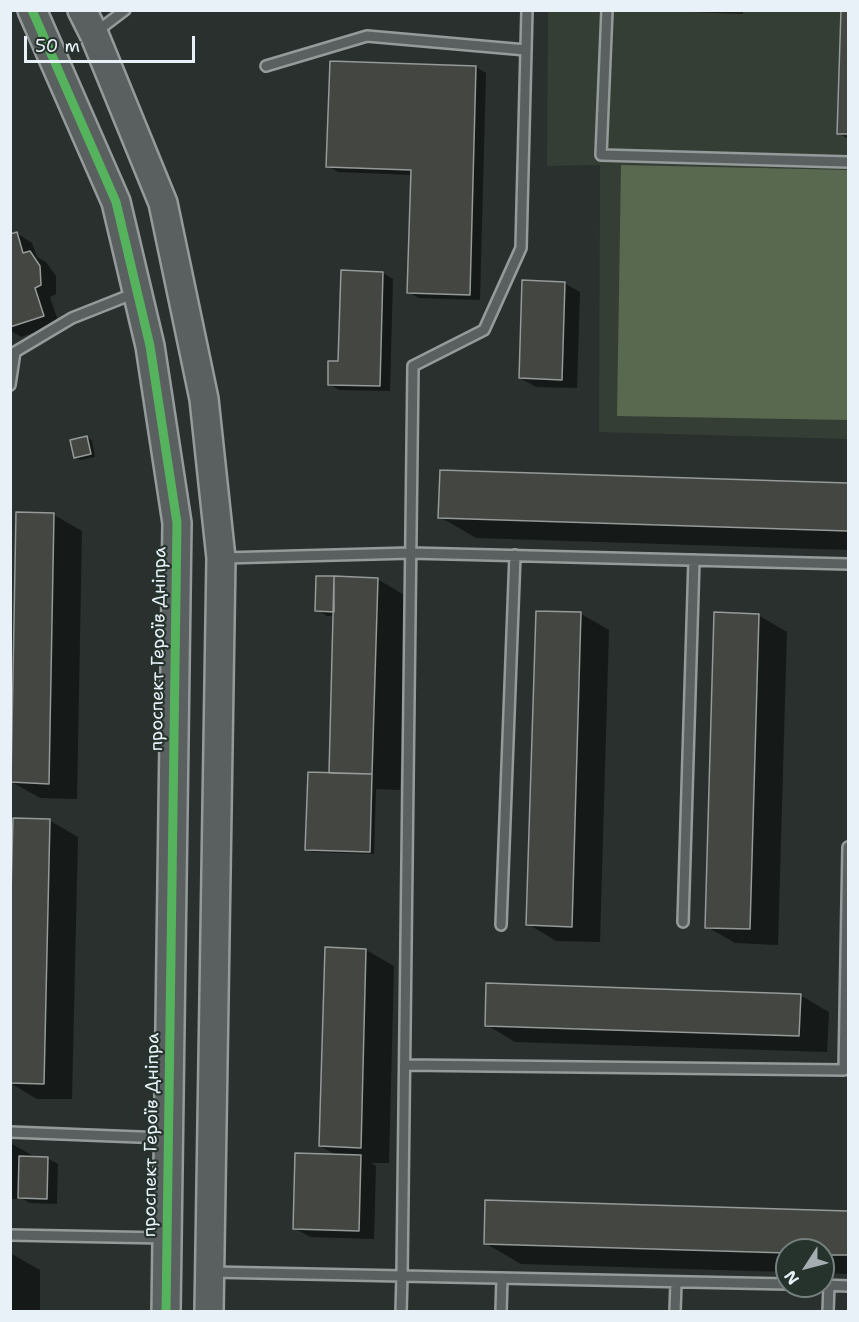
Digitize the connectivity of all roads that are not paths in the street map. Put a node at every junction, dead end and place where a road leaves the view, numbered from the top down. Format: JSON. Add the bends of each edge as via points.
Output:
{"nodes":[{"id":1,"x":33,"y":10,"type":"edge"},
{"id":2,"x":125,"y":10,"type":"edge"},
{"id":3,"x":527,"y":10,"type":"edge"},
{"id":4,"x":607,"y":10,"type":"edge"},
{"id":5,"x":88,"y":22,"type":"edge"},
{"id":6,"x":526,"y":50,"type":"junction"},
{"id":7,"x":266,"y":66,"type":"dead end"},
{"id":8,"x":849,"y":162,"type":"edge"},
{"id":9,"x":138,"y":292,"type":"junction"},
{"id":10,"x":13,"y":354,"type":"edge"},
{"id":11,"x":10,"y":385,"type":"edge"},
{"id":12,"x":411,"y":553,"type":"junction"},
{"id":13,"x":515,"y":555,"type":"junction"},
{"id":14,"x":221,"y":558,"type":"junction"},
{"id":15,"x":694,"y":560,"type":"junction"},
{"id":16,"x":849,"y":564,"type":"edge"},
{"id":17,"x":849,"y":847,"type":"edge"},
{"id":18,"x":171,"y":903,"type":"junction"},
{"id":19,"x":216,"y":904,"type":"junction"},
{"id":20,"x":683,"y":922,"type":"dead end"},
{"id":21,"x":501,"y":925,"type":"dead end"},
{"id":22,"x":405,"y":1065,"type":"junction"},
{"id":23,"x":10,"y":1132,"type":"edge"},
{"id":24,"x":168,"y":1138,"type":"junction"},
{"id":25,"x":10,"y":1234,"type":"edge"},
{"id":26,"x":167,"y":1238,"type":"junction"},
{"id":27,"x":210,"y":1272,"type":"junction"},
{"id":28,"x":402,"y":1276,"type":"junction"},
{"id":29,"x":502,"y":1278,"type":"junction"},
{"id":30,"x":676,"y":1282,"type":"junction"},
{"id":31,"x":775,"y":1284,"type":"edge"},
{"id":32,"x":166,"y":1311,"type":"edge"},
{"id":33,"x":209,"y":1311,"type":"edge"},
{"id":34,"x":401,"y":1311,"type":"edge"},
{"id":35,"x":501,"y":1311,"type":"edge"},
{"id":36,"x":675,"y":1311,"type":"edge"}],
"edges":[{"from":1,"to":9,"type":"street","name":"проспект Героїв Дніпра","via":[[116,202]]},
{"from":2,"to":5,"type":"lane"},
{"from":3,"to":6,"type":"lane"},
{"from":4,"to":8,"type":"lane","via":[[601,155]]},
{"from":5,"to":14,"type":"street","via":[[163,203],[204,399]]},
{"from":6,"to":7,"type":"lane","via":[[367,36]]},
{"from":6,"to":12,"type":"lane","via":[[521,248],[484,330],[413,366]]},
{"from":9,"to":10,"type":"lane","via":[[72,318]]},
{"from":9,"to":18,"type":"street","name":"проспект Героїв Дніпра","via":[[177,523]]},
{"from":10,"to":11,"type":"lane"},
{"from":12,"to":13,"type":"lane"},
{"from":12,"to":14,"type":"lane"},
{"from":12,"to":22,"type":"lane"},
{"from":13,"to":15,"type":"lane"},
{"from":13,"to":21,"type":"lane"},
{"from":14,"to":19,"type":"street"},
{"from":15,"to":16,"type":"lane"},
{"from":15,"to":20,"type":"lane"},
{"from":17,"to":22,"type":"lane","via":[[844,1070]]},
{"from":18,"to":19,"type":"street"},
{"from":18,"to":24,"type":"street","name":"проспект Героїв Дніпра"},
{"from":19,"to":27,"type":"street"},
{"from":22,"to":28,"type":"lane"},
{"from":23,"to":24,"type":"lane"},
{"from":24,"to":26,"type":"street","name":"проспект Героїв Дніпра"},
{"from":25,"to":26,"type":"lane"},
{"from":26,"to":32,"type":"street","name":"проспект Героїв Дніпра"},
{"from":27,"to":28,"type":"lane"},
{"from":27,"to":33,"type":"street"},
{"from":28,"to":29,"type":"lane"},
{"from":28,"to":34,"type":"lane"},
{"from":29,"to":30,"type":"lane"},
{"from":29,"to":35,"type":"lane"},
{"from":30,"to":31,"type":"lane"},
{"from":30,"to":36,"type":"lane"}]}
